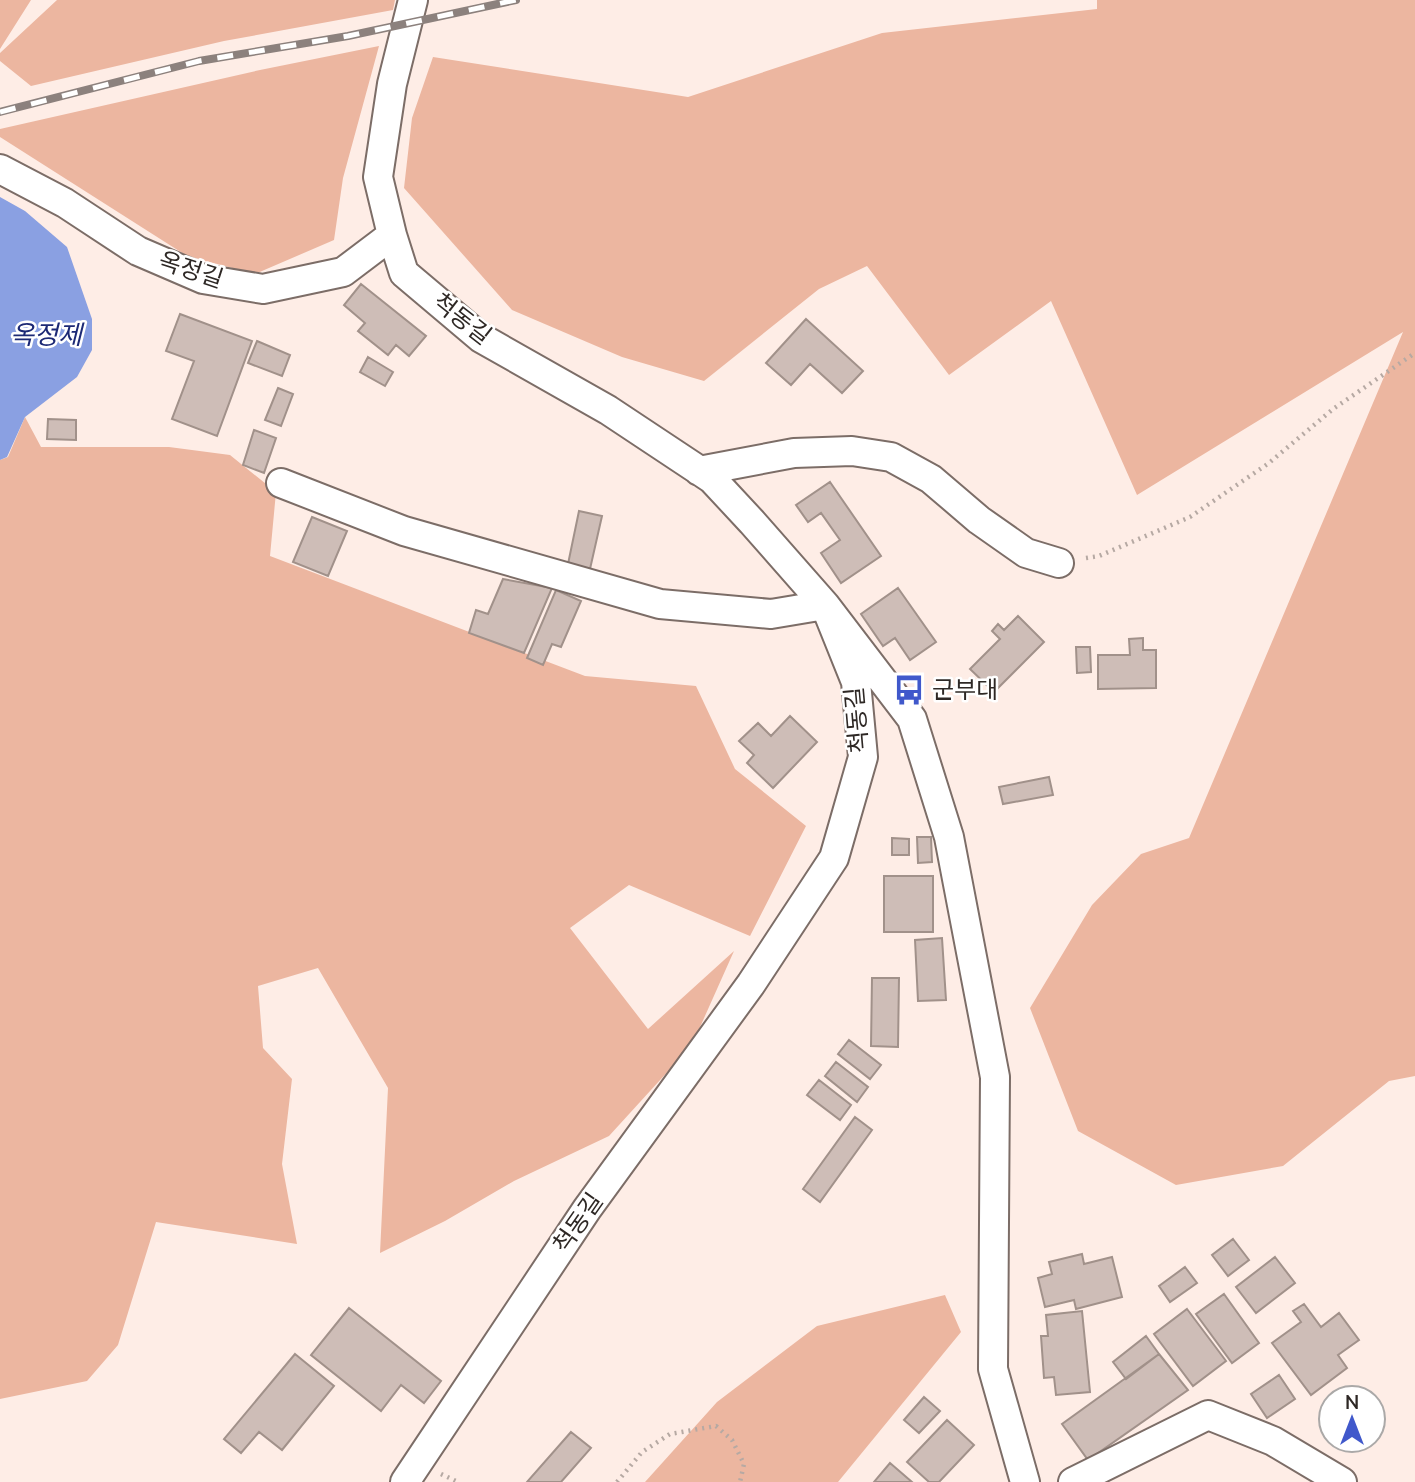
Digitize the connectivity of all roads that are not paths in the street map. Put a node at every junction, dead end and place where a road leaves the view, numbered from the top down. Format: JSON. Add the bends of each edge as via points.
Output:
{"nodes":[{"id":1,"x":413,"y":0,"type":"edge"},
{"id":2,"x":0,"y":169,"type":"edge"},
{"id":3,"x":392,"y":235,"type":"junction"},
{"id":4,"x":699,"y":471,"type":"junction"},
{"id":5,"x":281,"y":483,"type":"dead end"},
{"id":6,"x":1059,"y":563,"type":"road end"},
{"id":7,"x":825,"y":605,"type":"junction"},
{"id":8,"x":405,"y":1482,"type":"edge"},
{"id":9,"x":1025,"y":1482,"type":"edge"},
{"id":10,"x":1073,"y":1482,"type":"edge"},
{"id":11,"x":1342,"y":1482,"type":"edge"}],
"edges":[{"from":1,"to":3,"type":"street","name":"척동길","via":[[392,84],[378,177]]},
{"from":2,"to":3,"type":"street","name":"옥정길","via":[[65,203],[138,251],[203,279],[263,289],[343,272]]},
{"from":3,"to":4,"type":"street","name":"척동길","via":[[404,272],[481,338],[608,410]]},
{"from":4,"to":6,"type":"street","via":[[794,453],[852,451],[891,457],[931,479],[1026,553]]},
{"from":4,"to":7,"type":"street","name":"척동길","via":[[744,513]]},
{"from":5,"to":7,"type":"street","via":[[404,530],[660,604],[771,614]]},
{"from":7,"to":8,"type":"street","name":"척동길","via":[[856,682],[863,757],[834,858],[751,984],[587,1209]]},
{"from":7,"to":9,"type":"street","via":[[912,719],[949,837],[995,1077],[993,1369]]},
{"from":10,"to":11,"type":"street","via":[[1208,1415],[1273,1441]]}]}
